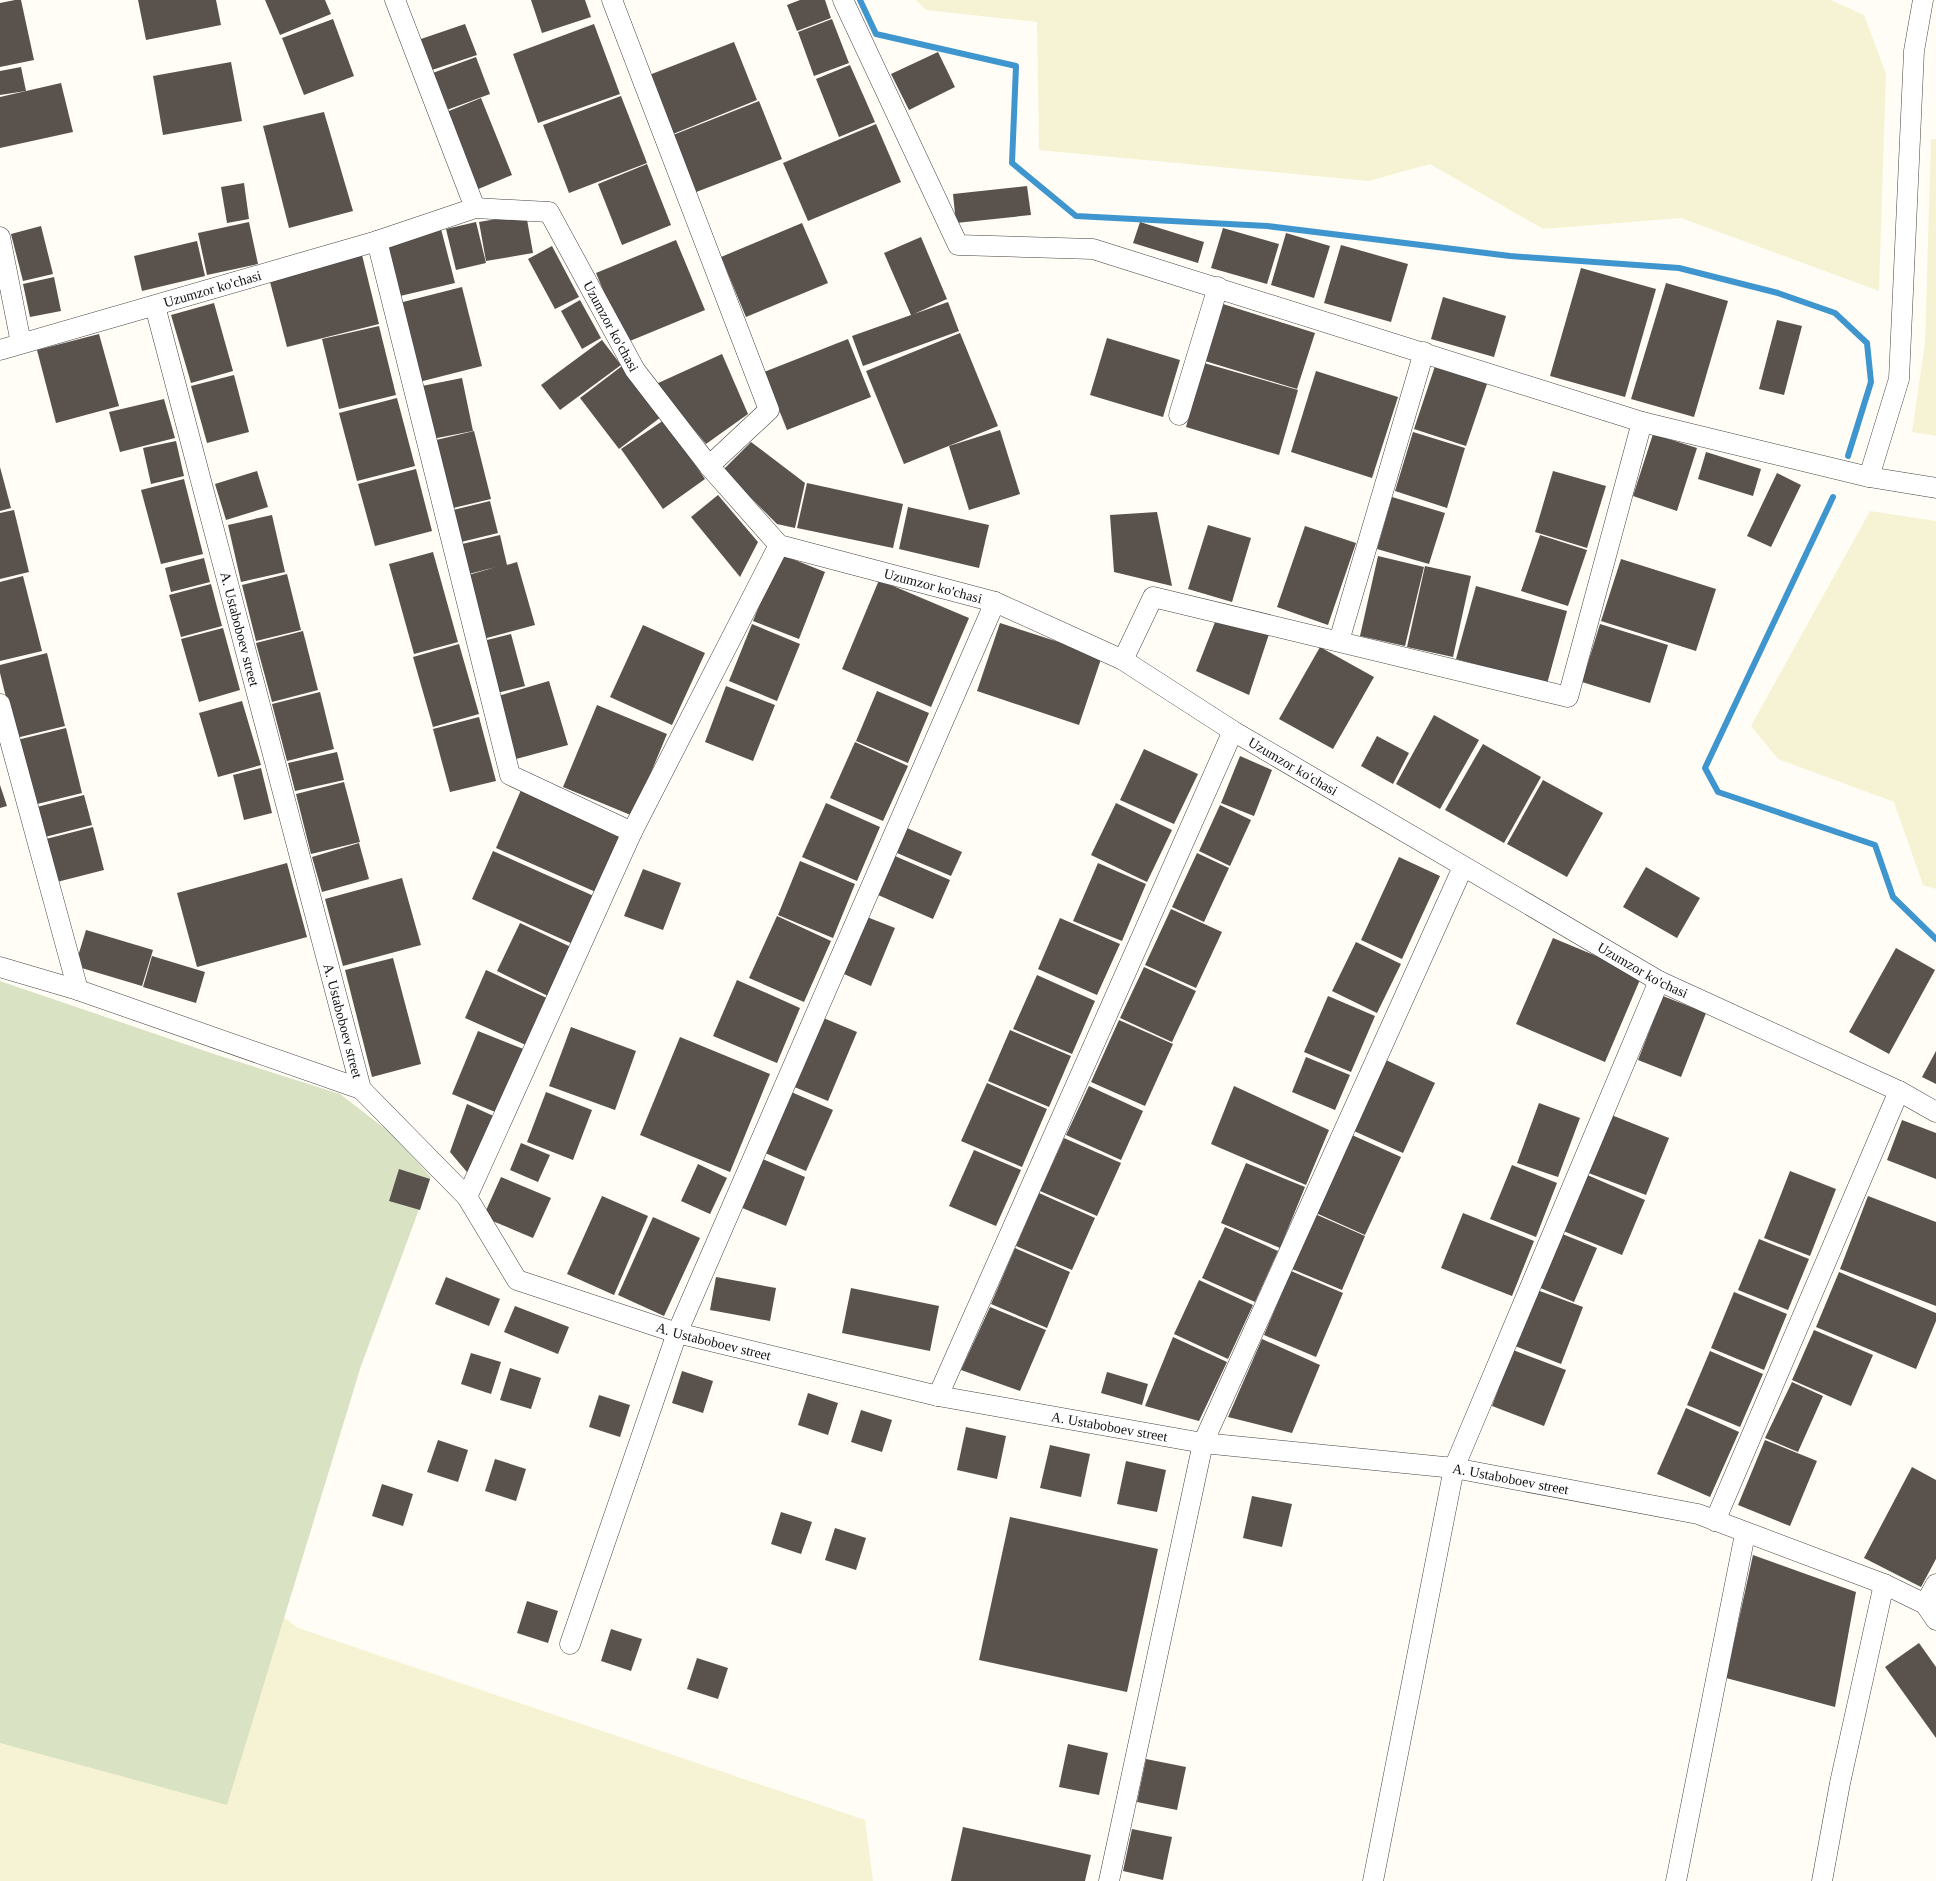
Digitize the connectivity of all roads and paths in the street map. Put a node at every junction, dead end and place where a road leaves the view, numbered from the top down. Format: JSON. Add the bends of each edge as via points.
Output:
{"nodes":[{"id":1,"x":394,"y":0,"type":"edge"},
{"id":2,"x":612,"y":0,"type":"edge"},
{"id":3,"x":843,"y":0,"type":"edge"},
{"id":4,"x":1922,"y":0,"type":"edge"},
{"id":5,"x":475,"y":208,"type":"junction"},
{"id":6,"x":0,"y":237,"type":"edge"},
{"id":7,"x":376,"y":241,"type":"junction"},
{"id":8,"x":1218,"y":287,"type":"junction"},
{"id":9,"x":155,"y":306,"type":"junction"},
{"id":10,"x":22,"y":343,"type":"junction"},
{"id":11,"x":0,"y":350,"type":"edge"},
{"id":12,"x":1424,"y":352,"type":"junction"},
{"id":13,"x":1179,"y":415,"type":"dead end"},
{"id":14,"x":1642,"y":422,"type":"junction"},
{"id":15,"x":709,"y":466,"type":"junction"},
{"id":16,"x":1869,"y":478,"type":"junction"},
{"id":17,"x":1936,"y":488,"type":"edge"},
{"id":18,"x":779,"y":545,"type":"junction"},
{"id":19,"x":994,"y":602,"type":"junction"},
{"id":20,"x":1338,"y":641,"type":"junction"},
{"id":21,"x":1123,"y":660,"type":"junction"},
{"id":22,"x":1,"y":709,"type":"edge"},
{"id":23,"x":1233,"y":731,"type":"junction"},
{"id":24,"x":632,"y":832,"type":"junction"},
{"id":25,"x":1463,"y":867,"type":"junction"},
{"id":26,"x":0,"y":967,"type":"edge"},
{"id":27,"x":1659,"y":981,"type":"junction"},
{"id":28,"x":78,"y":990,"type":"junction"},
{"id":29,"x":361,"y":1089,"type":"junction"},
{"id":30,"x":1899,"y":1091,"type":"junction"},
{"id":31,"x":1936,"y":1112,"type":"edge"},
{"id":32,"x":467,"y":1197,"type":"junction"},
{"id":33,"x":677,"y":1333,"type":"junction"},
{"id":34,"x":938,"y":1396,"type":"junction"},
{"id":35,"x":1203,"y":1443,"type":"junction"},
{"id":36,"x":1454,"y":1468,"type":"junction"},
{"id":37,"x":1716,"y":1521,"type":"junction"},
{"id":38,"x":1745,"y":1534,"type":"junction"},
{"id":39,"x":1884,"y":1584,"type":"junction"},
{"id":40,"x":1936,"y":1584,"type":"edge"},
{"id":41,"x":1931,"y":1612,"type":"edge"},
{"id":42,"x":570,"y":1644,"type":"dead end"},
{"id":43,"x":1109,"y":1881,"type":"edge"},
{"id":44,"x":1373,"y":1881,"type":"edge"},
{"id":45,"x":1676,"y":1881,"type":"edge"},
{"id":46,"x":1822,"y":1881,"type":"edge"}],
"edges":[{"from":1,"to":5,"type":"street"},
{"from":2,"to":15,"type":"street","via":[[769,410]]},
{"from":3,"to":8,"type":"street","via":[[958,245],[1093,248]]},
{"from":4,"to":16,"type":"street","via":[[1914,51],[1899,379]]},
{"from":5,"to":7,"type":"street","name":"Uzumzor ko'chasi"},
{"from":5,"to":15,"type":"street","name":"Uzumzor ko'chasi","via":[[549,212],[635,370]]},
{"from":6,"to":10,"type":"street"},
{"from":7,"to":9,"type":"street","name":"Uzumzor ko'chasi"},
{"from":7,"to":24,"type":"street","via":[[510,775]]},
{"from":8,"to":12,"type":"street"},
{"from":8,"to":13,"type":"street"},
{"from":9,"to":10,"type":"street","name":"Uzumzor ko'chasi"},
{"from":9,"to":29,"type":"street","name":"A. Ustaboboev street"},
{"from":10,"to":11,"type":"street","name":"Uzumzor ko'chasi"},
{"from":12,"to":14,"type":"street"},
{"from":12,"to":20,"type":"street"},
{"from":14,"to":16,"type":"street"},
{"from":14,"to":20,"type":"street","via":[[1568,697]]},
{"from":15,"to":18,"type":"street","name":"Uzumzor ko'chasi"},
{"from":16,"to":17,"type":"street"},
{"from":18,"to":19,"type":"street","name":"Uzumzor ko'chasi"},
{"from":18,"to":24,"type":"street"},
{"from":19,"to":21,"type":"street","name":"Uzumzor ko'chasi"},
{"from":19,"to":33,"type":"street"},
{"from":20,"to":21,"type":"street","via":[[1154,597]]},
{"from":21,"to":23,"type":"street","name":"Uzumzor ko'chasi"},
{"from":22,"to":28,"type":"street"},
{"from":23,"to":25,"type":"street","name":"Uzumzor ko'chasi"},
{"from":23,"to":34,"type":"street"},
{"from":24,"to":32,"type":"street"},
{"from":25,"to":27,"type":"street","name":"Uzumzor ko'chasi"},
{"from":25,"to":35,"type":"street"},
{"from":26,"to":28,"type":"street"},
{"from":27,"to":30,"type":"street","name":"Uzumzor ko'chasi"},
{"from":27,"to":36,"type":"street"},
{"from":28,"to":29,"type":"street"},
{"from":29,"to":32,"type":"street","name":"A. Ustaboboev street"},
{"from":30,"to":31,"type":"street","name":"Uzumzor ko'chasi"},
{"from":30,"to":37,"type":"street"},
{"from":32,"to":33,"type":"street","name":"A. Ustaboboev street","via":[[517,1280]]},
{"from":33,"to":34,"type":"street","name":"A. Ustaboboev street"},
{"from":33,"to":42,"type":"street"},
{"from":34,"to":35,"type":"street","name":"A. Ustaboboev street"},
{"from":35,"to":36,"type":"street","name":"A. Ustaboboev street"},
{"from":35,"to":43,"type":"street"},
{"from":36,"to":37,"type":"street","name":"A. Ustaboboev street","via":[[1698,1514]]},
{"from":36,"to":44,"type":"street"},
{"from":37,"to":38,"type":"street","name":"A. Ustaboboev street"},
{"from":38,"to":39,"type":"street","name":"A. Ustaboboev street"},
{"from":38,"to":45,"type":"street"},
{"from":39,"to":41,"type":"street","name":"A. Ustaboboev street"},
{"from":39,"to":46,"type":"street"},
{"from":40,"to":41,"type":"street"}]}
